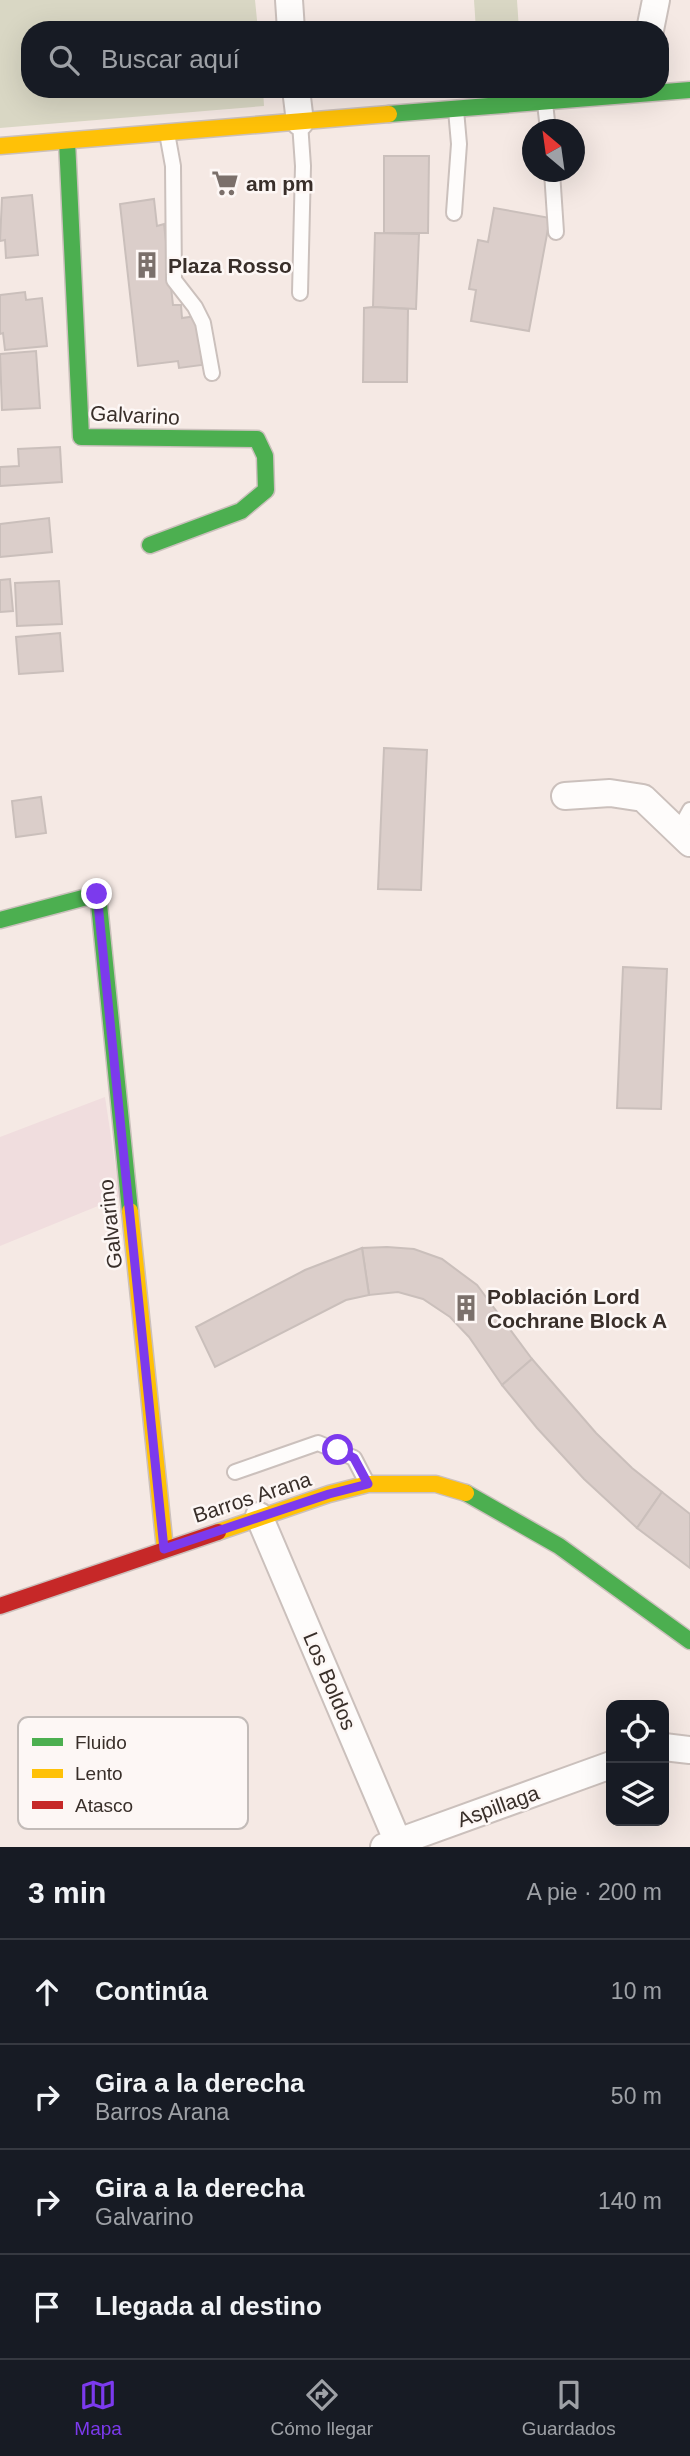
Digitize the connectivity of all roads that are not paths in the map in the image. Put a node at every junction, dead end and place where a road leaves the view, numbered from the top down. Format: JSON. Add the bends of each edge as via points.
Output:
{"nodes":[{"id":1,"x":289,"y":0,"type":"edge"},
{"id":2,"x":656,"y":0,"type":"edge"},
{"id":3,"x":290,"y":21,"type":"edge"},
{"id":4,"x":652,"y":21,"type":"edge"},
{"id":5,"x":690,"y":89,"type":"edge"},
{"id":6,"x":669,"y":90,"type":"edge"},
{"id":7,"x":297,"y":98,"type":"edge"},
{"id":8,"x":581,"y":98,"type":"edge"},
{"id":9,"x":544,"y":102,"type":"junction"},
{"id":10,"x":456,"y":109,"type":"junction"},
{"id":11,"x":546,"y":119,"type":"edge"},
{"id":12,"x":300,"y":122,"type":"junction"},
{"id":13,"x":167,"y":132,"type":"junction"},
{"id":14,"x":67,"y":141,"type":"junction"},
{"id":15,"x":0,"y":146,"type":"edge"},
{"id":16,"x":553,"y":182,"type":"edge"},
{"id":17,"x":454,"y":213,"type":"dead end"},
{"id":18,"x":556,"y":232,"type":"dead end"},
{"id":19,"x":300,"y":293,"type":"dead end"},
{"id":20,"x":212,"y":373,"type":"dead end"},
{"id":21,"x":150,"y":545,"type":"dead end"},
{"id":22,"x":565,"y":796,"type":"dead end"},
{"id":23,"x":686,"y":828,"type":"edge"},
{"id":24,"x":0,"y":920,"type":"edge"},
{"id":25,"x":235,"y":1472,"type":"dead end"},
{"id":26,"x":368,"y":1484,"type":"junction"},
{"id":27,"x":259,"y":1516,"type":"junction"},
{"id":28,"x":164,"y":1549,"type":"junction"},
{"id":29,"x":0,"y":1606,"type":"edge"},
{"id":30,"x":690,"y":1641,"type":"edge"},
{"id":31,"x":669,"y":1747,"type":"edge"},
{"id":32,"x":690,"y":1750,"type":"edge"},
{"id":33,"x":606,"y":1767,"type":"edge"},
{"id":34,"x":394,"y":1845,"type":"edge"}],
"edges":[{"from":1,"to":3,"type":"street"},
{"from":2,"to":4,"type":"street"},
{"from":5,"to":6,"type":"street"},
{"from":7,"to":12,"type":"street"},
{"from":8,"to":9,"type":"street"},
{"from":9,"to":10,"type":"street"},
{"from":9,"to":11,"type":"lane"},
{"from":10,"to":12,"type":"street"},
{"from":10,"to":17,"type":"lane","via":[[459,144]]},
{"from":12,"to":13,"type":"street"},
{"from":12,"to":19,"type":"lane"},
{"from":13,"to":14,"type":"street"},
{"from":13,"to":20,"type":"lane","via":[[173,166],[174,280],[203,323]]},
{"from":14,"to":15,"type":"street"},
{"from":14,"to":21,"type":"street","name":"Galvarino","via":[[81,437],[257,439],[265,456],[266,490],[241,511]]},
{"from":16,"to":18,"type":"lane"},
{"from":22,"to":23,"type":"street","via":[[610,793],[643,798]]},
{"from":24,"to":28,"type":"street","name":"Galvarino","via":[[97,894]]},
{"from":25,"to":26,"type":"lane","via":[[318,1443],[354,1458]]},
{"from":26,"to":27,"type":"street","name":"Barros Arana"},
{"from":26,"to":30,"type":"street","name":"Barros Arana","via":[[436,1484],[471,1494],[559,1546]]},
{"from":27,"to":28,"type":"street","name":"Barros Arana"},
{"from":27,"to":34,"type":"street","name":"Los Boldos"},
{"from":28,"to":29,"type":"street","name":"Barros Arana"},
{"from":31,"to":32,"type":"street"},
{"from":33,"to":34,"type":"street","name":"Aspillaga"}]}
